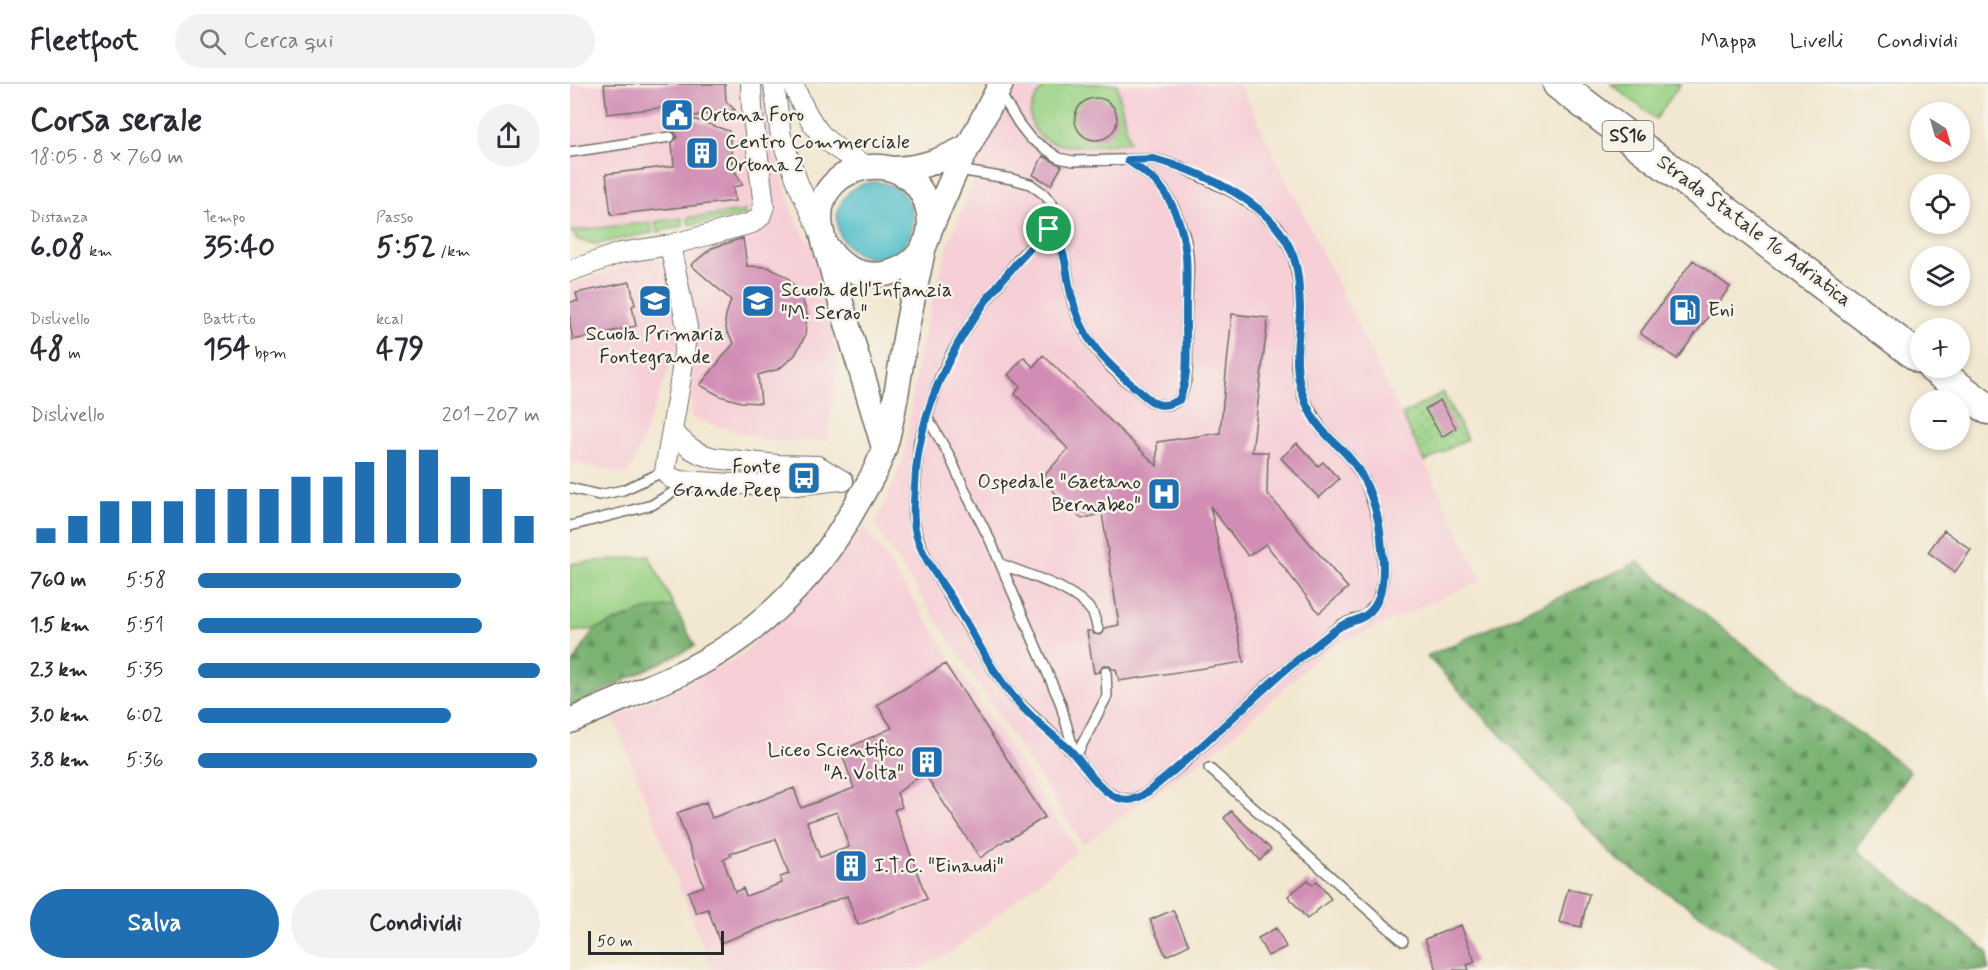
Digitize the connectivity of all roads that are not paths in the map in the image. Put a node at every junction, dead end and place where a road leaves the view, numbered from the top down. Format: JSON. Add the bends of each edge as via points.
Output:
{"nodes":[{"id":1,"x":751,"y":84,"type":"edge"},
{"id":2,"x":774,"y":84,"type":"edge"},
{"id":3,"x":793,"y":84,"type":"edge"},
{"id":4,"x":1558,"y":84,"type":"edge"},
{"id":5,"x":1000,"y":87,"type":"edge"},
{"id":6,"x":670,"y":137,"type":"dead end"},
{"id":7,"x":969,"y":146,"type":"junction"},
{"id":8,"x":570,"y":152,"type":"edge"},
{"id":9,"x":1128,"y":160,"type":"junction"},
{"id":10,"x":869,"y":166,"type":"junction"},
{"id":11,"x":893,"y":169,"type":"junction"},
{"id":12,"x":956,"y":170,"type":"junction"},
{"id":13,"x":1049,"y":229,"type":"junction"},
{"id":14,"x":926,"y":239,"type":"junction"},
{"id":15,"x":825,"y":242,"type":"junction"},
{"id":16,"x":670,"y":245,"type":"junction"},
{"id":17,"x":570,"y":271,"type":"edge"},
{"id":18,"x":1910,"y":350,"type":"edge"},
{"id":19,"x":1946,"y":378,"type":"edge"},
{"id":20,"x":1988,"y":409,"type":"edge"},
{"id":21,"x":927,"y":417,"type":"junction"},
{"id":22,"x":672,"y":432,"type":"junction"},
{"id":23,"x":884,"y":448,"type":"junction"},
{"id":24,"x":665,"y":471,"type":"junction"},
{"id":25,"x":840,"y":480,"type":"junction"},
{"id":26,"x":690,"y":482,"type":"junction"},
{"id":27,"x":570,"y":488,"type":"edge"},
{"id":28,"x":865,"y":489,"type":"junction"},
{"id":29,"x":570,"y":526,"type":"edge"},
{"id":30,"x":1001,"y":564,"type":"junction"},
{"id":31,"x":1098,"y":629,"type":"dead end"},
{"id":32,"x":1106,"y":671,"type":"dead end"},
{"id":33,"x":570,"y":721,"type":"edge"},
{"id":34,"x":1076,"y":756,"type":"junction"},
{"id":35,"x":1209,"y":768,"type":"dead end"},
{"id":36,"x":1403,"y":941,"type":"dead end"}],
"edges":[{"from":1,"to":16,"type":"street","via":[[763,213],[752,223]]},
{"from":2,"to":15,"type":"street","via":[[781,137]]},
{"from":3,"to":10,"type":"street","via":[[819,134]]},
{"from":4,"to":18,"type":"main road","name":"Strada Statale 16 Adriatica","number":"SS16"},
{"from":5,"to":7,"type":"street"},
{"from":5,"to":9,"type":"lane","via":[[1030,138],[1059,158]]},
{"from":6,"to":8,"type":"lane"},
{"from":7,"to":11,"type":"street","via":[[930,165]]},
{"from":7,"to":12,"type":"street"},
{"from":9,"to":13,"type":"lane","via":[[1155,180],[1169,198],[1184,234],[1188,348],[1184,390],[1179,400],[1160,406],[1149,401],[1096,352],[1077,315],[1059,241]]},
{"from":9,"to":34,"type":"lane","via":[[1154,159],[1179,166],[1234,193],[1280,228],[1293,255],[1298,281],[1296,366],[1303,397],[1322,430],[1349,457],[1365,481],[1378,520],[1383,579],[1377,602],[1366,615],[1341,624],[1145,794],[1121,799],[1106,791]]},
{"from":10,"to":11,"type":"street"},
{"from":10,"to":15,"type":"street","via":[[846,175],[829,191],[820,213]]},
{"from":11,"to":14,"type":"street","via":[[907,176],[923,194],[928,209]]},
{"from":12,"to":13,"type":"lane","via":[[1030,184],[1053,205],[1054,218]]},
{"from":12,"to":14,"type":"street"},
{"from":13,"to":21,"type":"lane","via":[[1021,256],[979,310],[951,354]]},
{"from":14,"to":15,"type":"street","via":[[914,260],[882,275],[847,268],[833,257]]},
{"from":14,"to":23,"type":"street"},
{"from":15,"to":23,"type":"street"},
{"from":16,"to":17,"type":"street","via":[[620,253]]},
{"from":16,"to":22,"type":"street","via":[[687,327]]},
{"from":19,"to":20,"type":"main road"},
{"from":21,"to":30,"type":"lane","via":[[949,454]]},
{"from":21,"to":34,"type":"lane","via":[[919,441],[913,516],[927,560],[1014,698]]},
{"from":22,"to":24,"type":"street"},
{"from":22,"to":25,"type":"street","via":[[690,448],[714,458],[818,466]]},
{"from":23,"to":28,"type":"street"},
{"from":24,"to":26,"type":"street","via":[[672,478]]},
{"from":24,"to":27,"type":"lane","via":[[623,490],[599,495]]},
{"from":25,"to":26,"type":"street","via":[[796,485]]},
{"from":25,"to":28,"type":"street"},
{"from":26,"to":29,"type":"lane","via":[[652,505]]},
{"from":28,"to":33,"type":"street","via":[[842,531],[814,568],[779,606],[735,642],[680,673]]},
{"from":30,"to":31,"type":"lane","via":[[1081,600],[1092,612]]},
{"from":30,"to":34,"type":"lane","via":[[1060,702]]},
{"from":32,"to":34,"type":"lane","via":[[1107,696]]},
{"from":35,"to":36,"type":"lane"}]}
